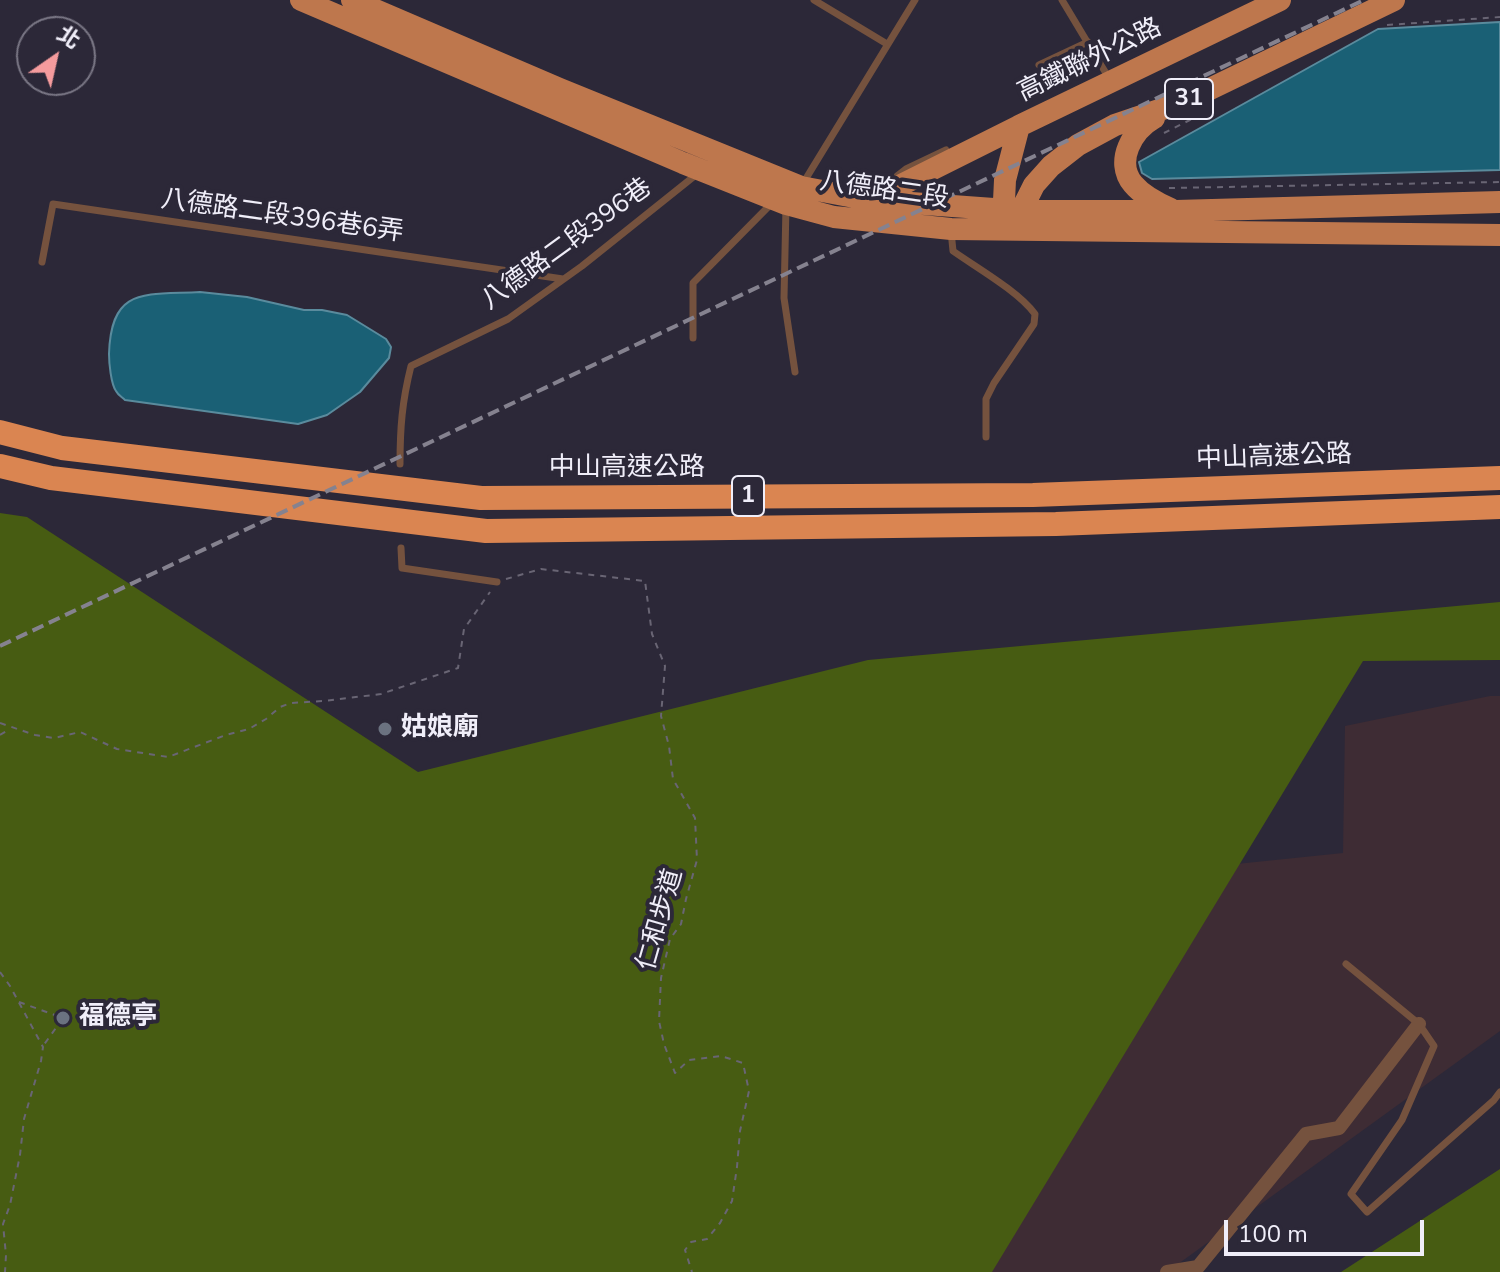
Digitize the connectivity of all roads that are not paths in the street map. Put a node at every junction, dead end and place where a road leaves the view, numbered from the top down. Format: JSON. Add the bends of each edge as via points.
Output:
{"nodes":[{"id":1,"x":301,"y":0,"type":"edge"},
{"id":2,"x":352,"y":0,"type":"edge"},
{"id":3,"x":814,"y":0,"type":"edge"},
{"id":4,"x":915,"y":0,"type":"edge"},
{"id":5,"x":1062,"y":0,"type":"edge"},
{"id":6,"x":1280,"y":0,"type":"edge"},
{"id":7,"x":1394,"y":0,"type":"edge"},
{"id":8,"x":1088,"y":42,"type":"junction"},
{"id":9,"x":887,"y":44,"type":"junction"},
{"id":10,"x":1039,"y":65,"type":"dead end"},
{"id":11,"x":1110,"y":79,"type":"junction"},
{"id":12,"x":557,"y":98,"type":"junction"},
{"id":13,"x":1183,"y":102,"type":"junction"},
{"id":14,"x":1013,"y":124,"type":"junction"},
{"id":15,"x":949,"y":149,"type":"dead end"},
{"id":16,"x":702,"y":170,"type":"junction"},
{"id":17,"x":787,"y":197,"type":"junction"},
{"id":18,"x":870,"y":200,"type":"junction"},
{"id":19,"x":1500,"y":202,"type":"edge"},
{"id":20,"x":1176,"y":211,"type":"junction"},
{"id":21,"x":1012,"y":220,"type":"junction"},
{"id":22,"x":951,"y":229,"type":"junction"},
{"id":23,"x":1500,"y":235,"type":"edge"},
{"id":24,"x":42,"y":262,"type":"dead end"},
{"id":25,"x":563,"y":279,"type":"junction"},
{"id":26,"x":693,"y":338,"type":"dead end"},
{"id":27,"x":795,"y":372,"type":"dead end"},
{"id":28,"x":0,"y":432,"type":"edge"},
{"id":29,"x":986,"y":437,"type":"dead end"},
{"id":30,"x":400,"y":464,"type":"dead end"},
{"id":31,"x":0,"y":466,"type":"edge"},
{"id":32,"x":1500,"y":478,"type":"edge"},
{"id":33,"x":1500,"y":507,"type":"edge"},
{"id":34,"x":401,"y":548,"type":"dead end"},
{"id":35,"x":497,"y":582,"type":"road end"},
{"id":36,"x":1346,"y":964,"type":"dead end"},
{"id":37,"x":1419,"y":1024,"type":"junction"},
{"id":38,"x":1500,"y":1092,"type":"edge"},
{"id":39,"x":1167,"y":1272,"type":"edge"}],
"edges":[{"from":1,"to":12,"type":"main road","name":"八德路二段"},
{"from":2,"to":12,"type":"main road","name":"八德路二段"},
{"from":3,"to":9,"type":"lane"},
{"from":4,"to":9,"type":"lane"},
{"from":5,"to":8,"type":"lane"},
{"from":6,"to":11,"type":"main road","name":"高鐵聯外公路","number":"31"},
{"from":7,"to":13,"type":"main road","number":"31"},
{"from":8,"to":10,"type":"lane"},
{"from":8,"to":11,"type":"lane"},
{"from":9,"to":17,"type":"lane"},
{"from":11,"to":14,"type":"main road","name":"高鐵聯外公路","number":"31"},
{"from":12,"to":16,"type":"main road","name":"八德路二段"},
{"from":12,"to":17,"type":"main road","name":"八德路二段"},
{"from":13,"to":20,"type":"main road","number":"31","via":[[1134,134],[1125,166],[1130,181],[1143,193]]},
{"from":13,"to":21,"type":"main road","number":"31","via":[[1115,125],[1078,145],[1042,175]]},
{"from":14,"to":18,"type":"main road","number":"31"},
{"from":14,"to":21,"type":"main road","name":"高鐵聯外公路","via":[[1005,180]]},
{"from":15,"to":18,"type":"lane","via":[[906,169]]},
{"from":16,"to":17,"type":"main road","name":"八德路二段"},
{"from":16,"to":25,"type":"lane","name":"八德路二段396巷"},
{"from":17,"to":18,"type":"main road","name":"八德路二段"},
{"from":17,"to":22,"type":"main road","name":"八德路二段","via":[[834,217]]},
{"from":17,"to":26,"type":"lane","via":[[693,283]]},
{"from":17,"to":27,"type":"lane","via":[[784,298]]},
{"from":18,"to":21,"type":"main road","name":"八德路二段"},
{"from":19,"to":20,"type":"main road","name":"八德路二段"},
{"from":20,"to":21,"type":"main road","name":"八德路二段"},
{"from":21,"to":22,"type":"main road","name":"八德路二段"},
{"from":21,"to":23,"type":"main road","name":"八德路二段","via":[[1116,232]]},
{"from":22,"to":29,"type":"lane","via":[[953,251],[1035,314],[1034,324],[986,399]]},
{"from":24,"to":25,"type":"lane","name":"八德路二段396巷6弄","via":[[53,204]]},
{"from":25,"to":30,"type":"lane","name":"八德路二段396巷","via":[[508,319],[411,366],[402,402]]},
{"from":28,"to":32,"type":"highway","name":"中山高速公路","number":"1","via":[[62,448],[481,498],[1033,495]]},
{"from":31,"to":33,"type":"highway","number":"1","via":[[51,478],[486,531],[1056,524]]},
{"from":34,"to":35,"type":"lane","via":[[402,568]]},
{"from":36,"to":37,"type":"lane"},
{"from":37,"to":38,"type":"lane","via":[[1434,1046],[1402,1120],[1351,1194],[1367,1212]]},
{"from":37,"to":39,"type":"street","via":[[1339,1128],[1306,1134],[1198,1267]]}]}
